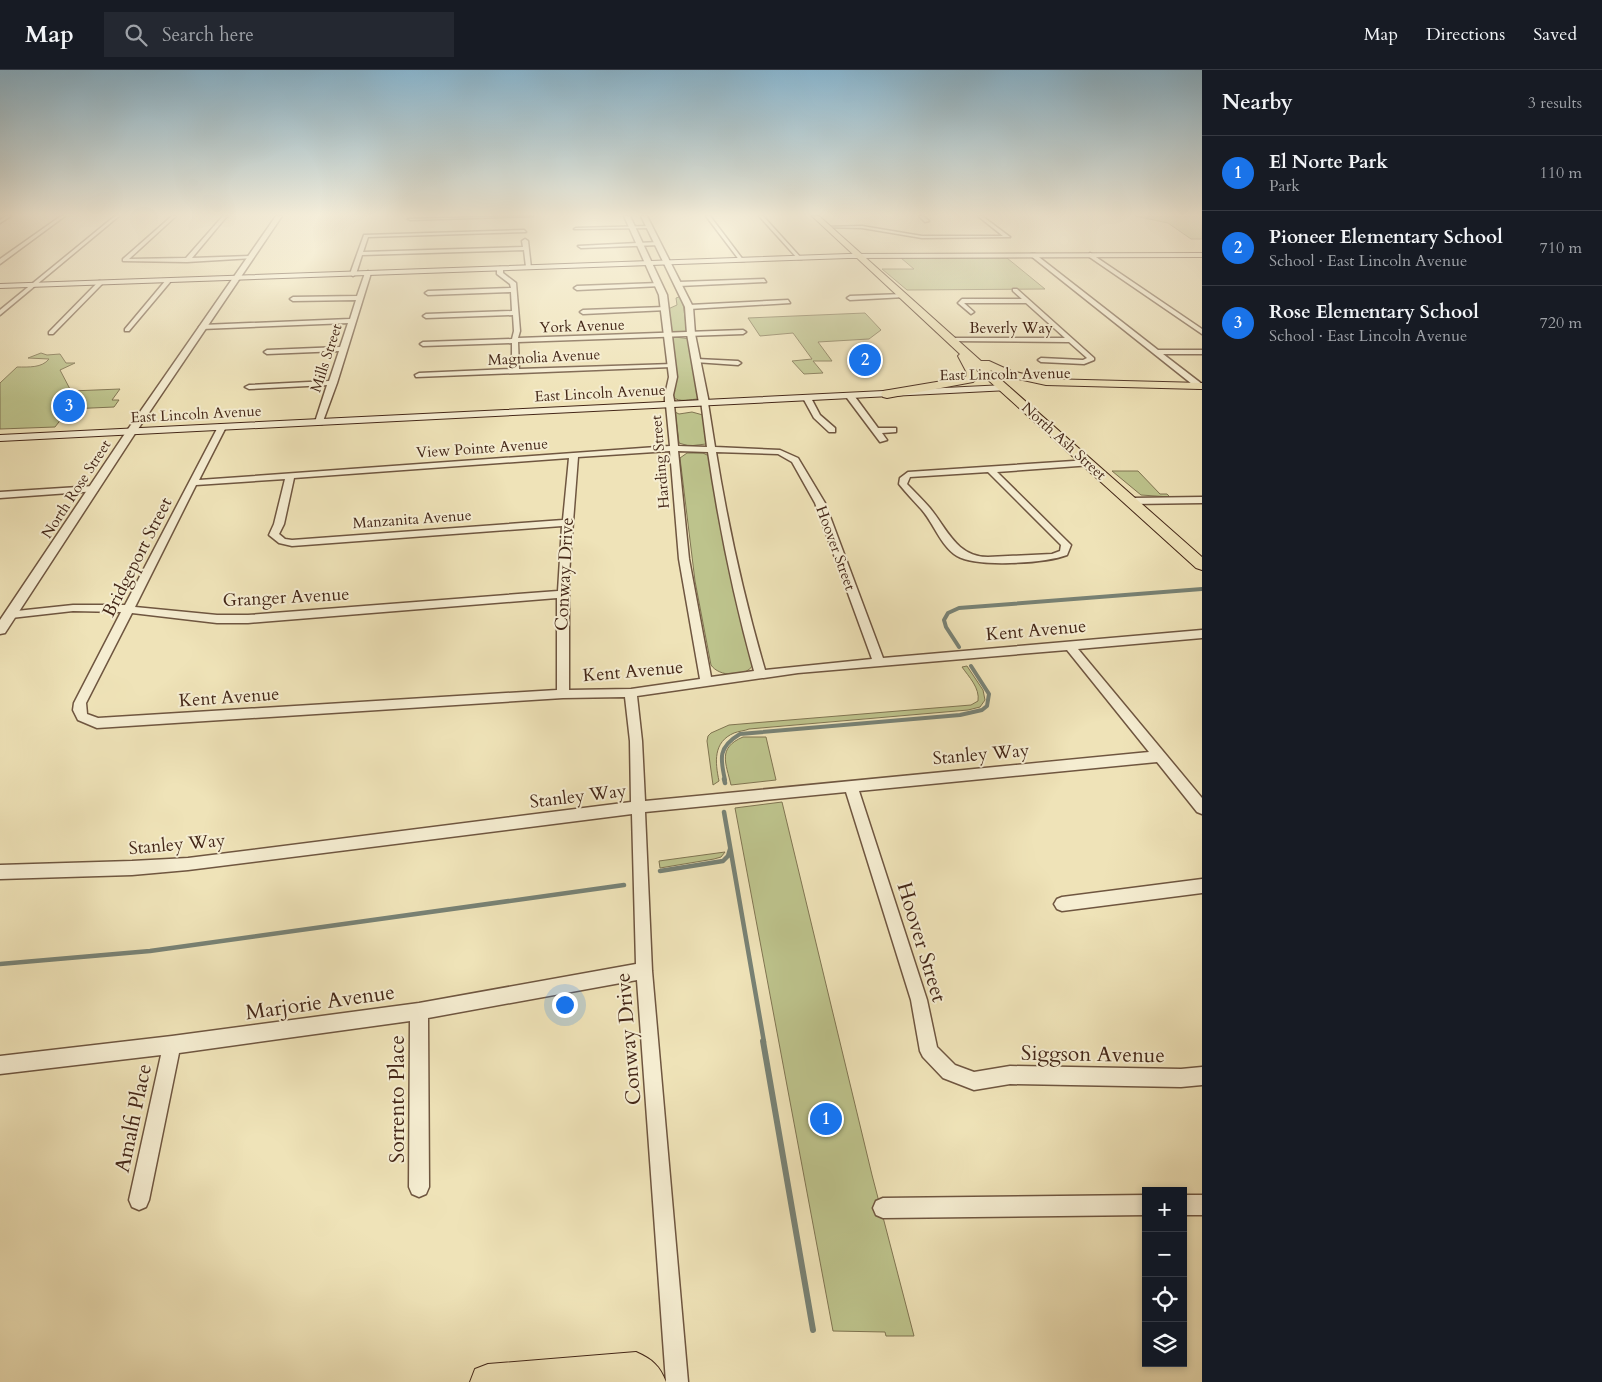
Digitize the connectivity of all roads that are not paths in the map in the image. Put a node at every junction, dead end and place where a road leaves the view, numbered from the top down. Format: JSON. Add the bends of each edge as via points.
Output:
{"nodes":[{"id":1,"x":43,"y":277,"type":"edge"},
{"id":2,"x":258,"y":277,"type":"edge"},
{"id":3,"x":367,"y":277,"type":"edge"},
{"id":4,"x":505,"y":277,"type":"edge"},
{"id":5,"x":656,"y":277,"type":"edge"},
{"id":6,"x":675,"y":277,"type":"edge"},
{"id":7,"x":882,"y":277,"type":"edge"},
{"id":8,"x":1061,"y":277,"type":"edge"},
{"id":9,"x":1122,"y":277,"type":"edge"},
{"id":10,"x":236,"y":278,"type":"junction"},
{"id":11,"x":168,"y":281,"type":"junction"},
{"id":12,"x":764,"y":281,"type":"dead end"},
{"id":13,"x":101,"y":282,"type":"junction"},
{"id":14,"x":679,"y":284,"type":"junction"},
{"id":15,"x":34,"y":285,"type":"junction"},
{"id":16,"x":659,"y":285,"type":"junction"},
{"id":17,"x":0,"y":286,"type":"edge"},
{"id":18,"x":576,"y":288,"type":"dead end"},
{"id":19,"x":514,"y":290,"type":"junction"},
{"id":20,"x":1015,"y":290,"type":"dead end"},
{"id":21,"x":428,"y":293,"type":"dead end"},
{"id":22,"x":903,"y":296,"type":"junction"},
{"id":23,"x":360,"y":298,"type":"junction"},
{"id":24,"x":850,"y":298,"type":"dead end"},
{"id":25,"x":293,"y":299,"type":"dead end"},
{"id":26,"x":1028,"y":301,"type":"junction"},
{"id":27,"x":788,"y":302,"type":"dead end"},
{"id":28,"x":689,"y":307,"type":"junction"},
{"id":29,"x":665,"y":309,"type":"junction"},
{"id":30,"x":583,"y":312,"type":"dead end"},
{"id":31,"x":971,"y":312,"type":"dead end"},
{"id":32,"x":0,"y":313,"type":"edge"},
{"id":33,"x":516,"y":314,"type":"junction"},
{"id":34,"x":426,"y":316,"type":"dead end"},
{"id":35,"x":353,"y":321,"type":"junction"},
{"id":36,"x":202,"y":328,"type":"junction"},
{"id":37,"x":127,"y":330,"type":"dead end"},
{"id":38,"x":743,"y":332,"type":"dead end"},
{"id":39,"x":1202,"y":332,"type":"edge"},
{"id":40,"x":51,"y":333,"type":"dead end"},
{"id":41,"x":691,"y":334,"type":"junction"},
{"id":42,"x":667,"y":335,"type":"junction"},
{"id":43,"x":1071,"y":340,"type":"junction"},
{"id":44,"x":515,"y":342,"type":"junction"},
{"id":45,"x":954,"y":343,"type":"junction"},
{"id":46,"x":423,"y":344,"type":"dead end"},
{"id":47,"x":344,"y":349,"type":"junction"},
{"id":48,"x":266,"y":352,"type":"dead end"},
{"id":49,"x":1158,"y":352,"type":"junction"},
{"id":50,"x":1202,"y":352,"type":"edge"},
{"id":51,"x":1041,"y":360,"type":"dead end"},
{"id":52,"x":697,"y":361,"type":"junction"},
{"id":53,"x":738,"y":363,"type":"dead end"},
{"id":54,"x":670,"y":366,"type":"junction"},
{"id":55,"x":516,"y":372,"type":"junction"},
{"id":56,"x":420,"y":375,"type":"dead end"},
{"id":57,"x":333,"y":383,"type":"junction"},
{"id":58,"x":1201,"y":386,"type":"edge"},
{"id":59,"x":249,"y":387,"type":"dead end"},
{"id":60,"x":1005,"y":388,"type":"junction"},
{"id":61,"x":887,"y":394,"type":"junction"},
{"id":62,"x":850,"y":396,"type":"junction"},
{"id":63,"x":807,"y":398,"type":"junction"},
{"id":64,"x":704,"y":403,"type":"junction"},
{"id":65,"x":670,"y":404,"type":"junction"},
{"id":66,"x":319,"y":422,"type":"junction"},
{"id":67,"x":222,"y":427,"type":"junction"},
{"id":68,"x":832,"y":430,"type":"dead end"},
{"id":69,"x":876,"y":430,"type":"junction"},
{"id":70,"x":893,"y":430,"type":"dead end"},
{"id":71,"x":131,"y":432,"type":"junction"},
{"id":72,"x":0,"y":438,"type":"edge"},
{"id":73,"x":883,"y":440,"type":"dead end"},
{"id":74,"x":673,"y":448,"type":"junction"},
{"id":75,"x":713,"y":449,"type":"junction"},
{"id":76,"x":773,"y":451,"type":"joint"},
{"id":77,"x":574,"y":455,"type":"junction"},
{"id":78,"x":1089,"y":463,"type":"junction"},
{"id":79,"x":990,"y":469,"type":"junction"},
{"id":80,"x":290,"y":476,"type":"junction"},
{"id":81,"x":194,"y":483,"type":"junction"},
{"id":82,"x":94,"y":490,"type":"junction"},
{"id":83,"x":0,"y":495,"type":"edge"},
{"id":84,"x":1202,"y":500,"type":"edge"},
{"id":85,"x":1131,"y":501,"type":"junction"},
{"id":86,"x":566,"y":523,"type":"junction"},
{"id":87,"x":1202,"y":565,"type":"edge"},
{"id":88,"x":562,"y":594,"type":"junction"},
{"id":89,"x":128,"y":609,"type":"junction"},
{"id":90,"x":12,"y":614,"type":"junction"},
{"id":91,"x":0,"y":630,"type":"edge"},
{"id":92,"x":1202,"y":634,"type":"edge"},
{"id":93,"x":1069,"y":645,"type":"junction"},
{"id":94,"x":879,"y":661,"type":"junction"},
{"id":95,"x":761,"y":675,"type":"junction"},
{"id":96,"x":706,"y":682,"type":"junction"},
{"id":97,"x":631,"y":693,"type":"junction"},
{"id":98,"x":563,"y":694,"type":"junction"},
{"id":99,"x":80,"y":702,"type":"joint"},
{"id":100,"x":1161,"y":756,"type":"junction"},
{"id":101,"x":850,"y":785,"type":"junction"},
{"id":102,"x":638,"y":807,"type":"junction"},
{"id":103,"x":1202,"y":808,"type":"edge"},
{"id":104,"x":0,"y":872,"type":"edge"},
{"id":105,"x":1202,"y":886,"type":"edge"},
{"id":106,"x":1062,"y":904,"type":"dead end"},
{"id":107,"x":644,"y":971,"type":"junction"},
{"id":108,"x":419,"y":1011,"type":"junction"},
{"id":109,"x":172,"y":1045,"type":"junction"},
{"id":110,"x":0,"y":1065,"type":"edge"},
{"id":111,"x":1202,"y":1076,"type":"edge"},
{"id":112,"x":982,"y":1080,"type":"joint"},
{"id":113,"x":419,"y":1187,"type":"dead end"},
{"id":114,"x":139,"y":1200,"type":"dead end"},
{"id":115,"x":1142,"y":1205,"type":"edge"},
{"id":116,"x":1187,"y":1205,"type":"edge"},
{"id":117,"x":1202,"y":1205,"type":"edge"},
{"id":118,"x":884,"y":1208,"type":"dead end"},
{"id":119,"x":488,"y":1382,"type":"edge"},
{"id":120,"x":648,"y":1382,"type":"edge"},
{"id":121,"x":677,"y":1382,"type":"edge"}],
"edges":[{"from":1,"to":15,"type":"street"},
{"from":2,"to":10,"type":"main road"},
{"from":3,"to":23,"type":"street","name":"Mills Street"},
{"from":4,"to":19,"type":"street","via":[[513,283]]},
{"from":5,"to":16,"type":"street","name":"Harding Street"},
{"from":6,"to":14,"type":"street"},
{"from":7,"to":22,"type":"main road","name":"North Ash Street"},
{"from":8,"to":49,"type":"street"},
{"from":9,"to":39,"type":"street"},
{"from":10,"to":11,"type":"main road"},
{"from":10,"to":36,"type":"street","name":"North Rose Street"},
{"from":11,"to":13,"type":"main road"},
{"from":11,"to":37,"type":"street"},
{"from":12,"to":14,"type":"street"},
{"from":13,"to":15,"type":"main road"},
{"from":13,"to":40,"type":"street"},
{"from":14,"to":28,"type":"street"},
{"from":15,"to":17,"type":"main road"},
{"from":15,"to":32,"type":"street"},
{"from":16,"to":18,"type":"street"},
{"from":16,"to":29,"type":"street","name":"Harding Street"},
{"from":19,"to":21,"type":"street"},
{"from":19,"to":33,"type":"street"},
{"from":20,"to":26,"type":"street"},
{"from":22,"to":24,"type":"street"},
{"from":22,"to":45,"type":"main road","name":"North Ash Street"},
{"from":23,"to":25,"type":"street"},
{"from":23,"to":35,"type":"street","name":"Mills Street"},
{"from":26,"to":31,"type":"street","via":[[962,301]]},
{"from":26,"to":43,"type":"street"},
{"from":27,"to":28,"type":"street"},
{"from":28,"to":41,"type":"street"},
{"from":29,"to":30,"type":"street"},
{"from":29,"to":42,"type":"street","name":"Harding Street"},
{"from":33,"to":34,"type":"street"},
{"from":33,"to":44,"type":"street"},
{"from":35,"to":36,"type":"street"},
{"from":35,"to":47,"type":"street","name":"Mills Street"},
{"from":36,"to":71,"type":"street","name":"North Rose Street"},
{"from":38,"to":41,"type":"street","name":"York Avenue"},
{"from":41,"to":42,"type":"street","name":"York Avenue"},
{"from":41,"to":52,"type":"street"},
{"from":42,"to":44,"type":"street","name":"York Avenue"},
{"from":42,"to":54,"type":"street","name":"Harding Street"},
{"from":43,"to":45,"type":"street","name":"Beverly Way"},
{"from":43,"to":51,"type":"street","via":[[1092,359],[1084,362]]},
{"from":44,"to":46,"type":"street","name":"York Avenue"},
{"from":44,"to":55,"type":"street"},
{"from":45,"to":58,"type":"main road","via":[[965,346],[1000,371],[1037,381]]},
{"from":45,"to":60,"type":"main road","name":"North Ash Street"},
{"from":45,"to":61,"type":"main road","via":[[973,378]]},
{"from":47,"to":48,"type":"street"},
{"from":47,"to":57,"type":"street","name":"Mills Street"},
{"from":49,"to":50,"type":"street"},
{"from":49,"to":58,"type":"street"},
{"from":52,"to":53,"type":"street"},
{"from":52,"to":64,"type":"street"},
{"from":54,"to":55,"type":"street","name":"Magnolia Avenue"},
{"from":54,"to":65,"type":"street","name":"Harding Street","via":[[673,377]]},
{"from":55,"to":56,"type":"street","name":"Magnolia Avenue"},
{"from":57,"to":59,"type":"street"},
{"from":57,"to":66,"type":"street","name":"Mills Street"},
{"from":58,"to":60,"type":"main road","name":"East Lincoln Avenue"},
{"from":60,"to":61,"type":"main road","name":"East Lincoln Avenue"},
{"from":60,"to":78,"type":"main road","name":"North Ash Street"},
{"from":61,"to":62,"type":"main road","name":"East Lincoln Avenue"},
{"from":62,"to":63,"type":"main road","name":"East Lincoln Avenue"},
{"from":62,"to":69,"type":"street"},
{"from":63,"to":64,"type":"main road","name":"East Lincoln Avenue"},
{"from":63,"to":68,"type":"street","via":[[817,416]]},
{"from":64,"to":65,"type":"main road","name":"East Lincoln Avenue"},
{"from":64,"to":75,"type":"street"},
{"from":65,"to":66,"type":"main road","name":"East Lincoln Avenue"},
{"from":65,"to":74,"type":"street","name":"Harding Street"},
{"from":66,"to":67,"type":"main road","name":"East Lincoln Avenue"},
{"from":67,"to":71,"type":"main road","name":"East Lincoln Avenue"},
{"from":67,"to":81,"type":"street","name":"Bridgeport Street"},
{"from":69,"to":70,"type":"street"},
{"from":69,"to":73,"type":"street"},
{"from":71,"to":72,"type":"main road","name":"East Lincoln Avenue"},
{"from":71,"to":82,"type":"street","name":"North Rose Street"},
{"from":74,"to":75,"type":"street","name":"View Pointe Avenue"},
{"from":74,"to":77,"type":"street","name":"View Pointe Avenue"},
{"from":74,"to":96,"type":"street","name":"Harding Street","via":[[684,559]]},
{"from":75,"to":76,"type":"street","name":"View Pointe Avenue"},
{"from":75,"to":95,"type":"street","via":[[726,535]]},
{"from":76,"to":94,"type":"street","name":"Hoover Street","via":[[794,460],[820,503]]},
{"from":77,"to":80,"type":"street","name":"View Pointe Avenue"},
{"from":77,"to":86,"type":"street","name":"Conway Drive"},
{"from":78,"to":79,"type":"street"},
{"from":78,"to":85,"type":"main road","name":"North Ash Street"},
{"from":79,"to":79,"type":"street","via":[[1066,545],[1064,553],[1053,557],[988,560],[961,554],[903,484],[910,474]]},
{"from":80,"to":81,"type":"street","name":"View Pointe Avenue"},
{"from":80,"to":86,"type":"street","name":"Manzanita Avenue","via":[[274,535],[292,543]]},
{"from":81,"to":89,"type":"street","name":"Bridgeport Street"},
{"from":82,"to":83,"type":"street"},
{"from":82,"to":90,"type":"street","name":"North Rose Street"},
{"from":84,"to":85,"type":"street"},
{"from":85,"to":87,"type":"main road","name":"North Ash Street"},
{"from":86,"to":88,"type":"street","name":"Conway Drive"},
{"from":88,"to":89,"type":"street","name":"Granger Avenue","via":[[248,619]]},
{"from":88,"to":98,"type":"street","name":"Conway Drive"},
{"from":89,"to":90,"type":"street","name":"Granger Avenue","via":[[73,608]]},
{"from":89,"to":99,"type":"street","name":"Bridgeport Street"},
{"from":90,"to":91,"type":"street","name":"North Rose Street"},
{"from":92,"to":93,"type":"street","name":"Kent Avenue"},
{"from":93,"to":94,"type":"street","name":"Kent Avenue"},
{"from":93,"to":100,"type":"street"},
{"from":94,"to":95,"type":"street","name":"Kent Avenue"},
{"from":95,"to":96,"type":"street","name":"Kent Avenue"},
{"from":96,"to":97,"type":"street","name":"Kent Avenue"},
{"from":97,"to":98,"type":"street","name":"Kent Avenue"},
{"from":97,"to":102,"type":"street","name":"Conway Drive"},
{"from":98,"to":99,"type":"street","name":"Kent Avenue","via":[[97,723],[82,717]]},
{"from":100,"to":101,"type":"street","name":"Stanley Way"},
{"from":100,"to":103,"type":"street"},
{"from":101,"to":102,"type":"street","name":"Stanley Way"},
{"from":101,"to":112,"type":"street","name":"Hoover Street","via":[[919,1000],[929,1051],[949,1072],[974,1081]]},
{"from":102,"to":104,"type":"street","name":"Stanley Way","via":[[188,864]]},
{"from":102,"to":107,"type":"street","name":"Conway Drive"},
{"from":105,"to":106,"type":"street"},
{"from":107,"to":108,"type":"street","name":"Marjorie Avenue"},
{"from":107,"to":121,"type":"street","name":"Conway Drive"},
{"from":108,"to":109,"type":"street","name":"Marjorie Avenue"},
{"from":108,"to":113,"type":"street","name":"Sorrento Place"},
{"from":109,"to":110,"type":"street","name":"Marjorie Avenue"},
{"from":109,"to":114,"type":"street","name":"Amalfi Place"},
{"from":111,"to":112,"type":"street","name":"Siggson Avenue","via":[[1010,1074]]},
{"from":115,"to":118,"type":"street"},
{"from":116,"to":117,"type":"street"},
{"from":119,"to":120,"type":"main road","via":[[636,1370]]}]}
